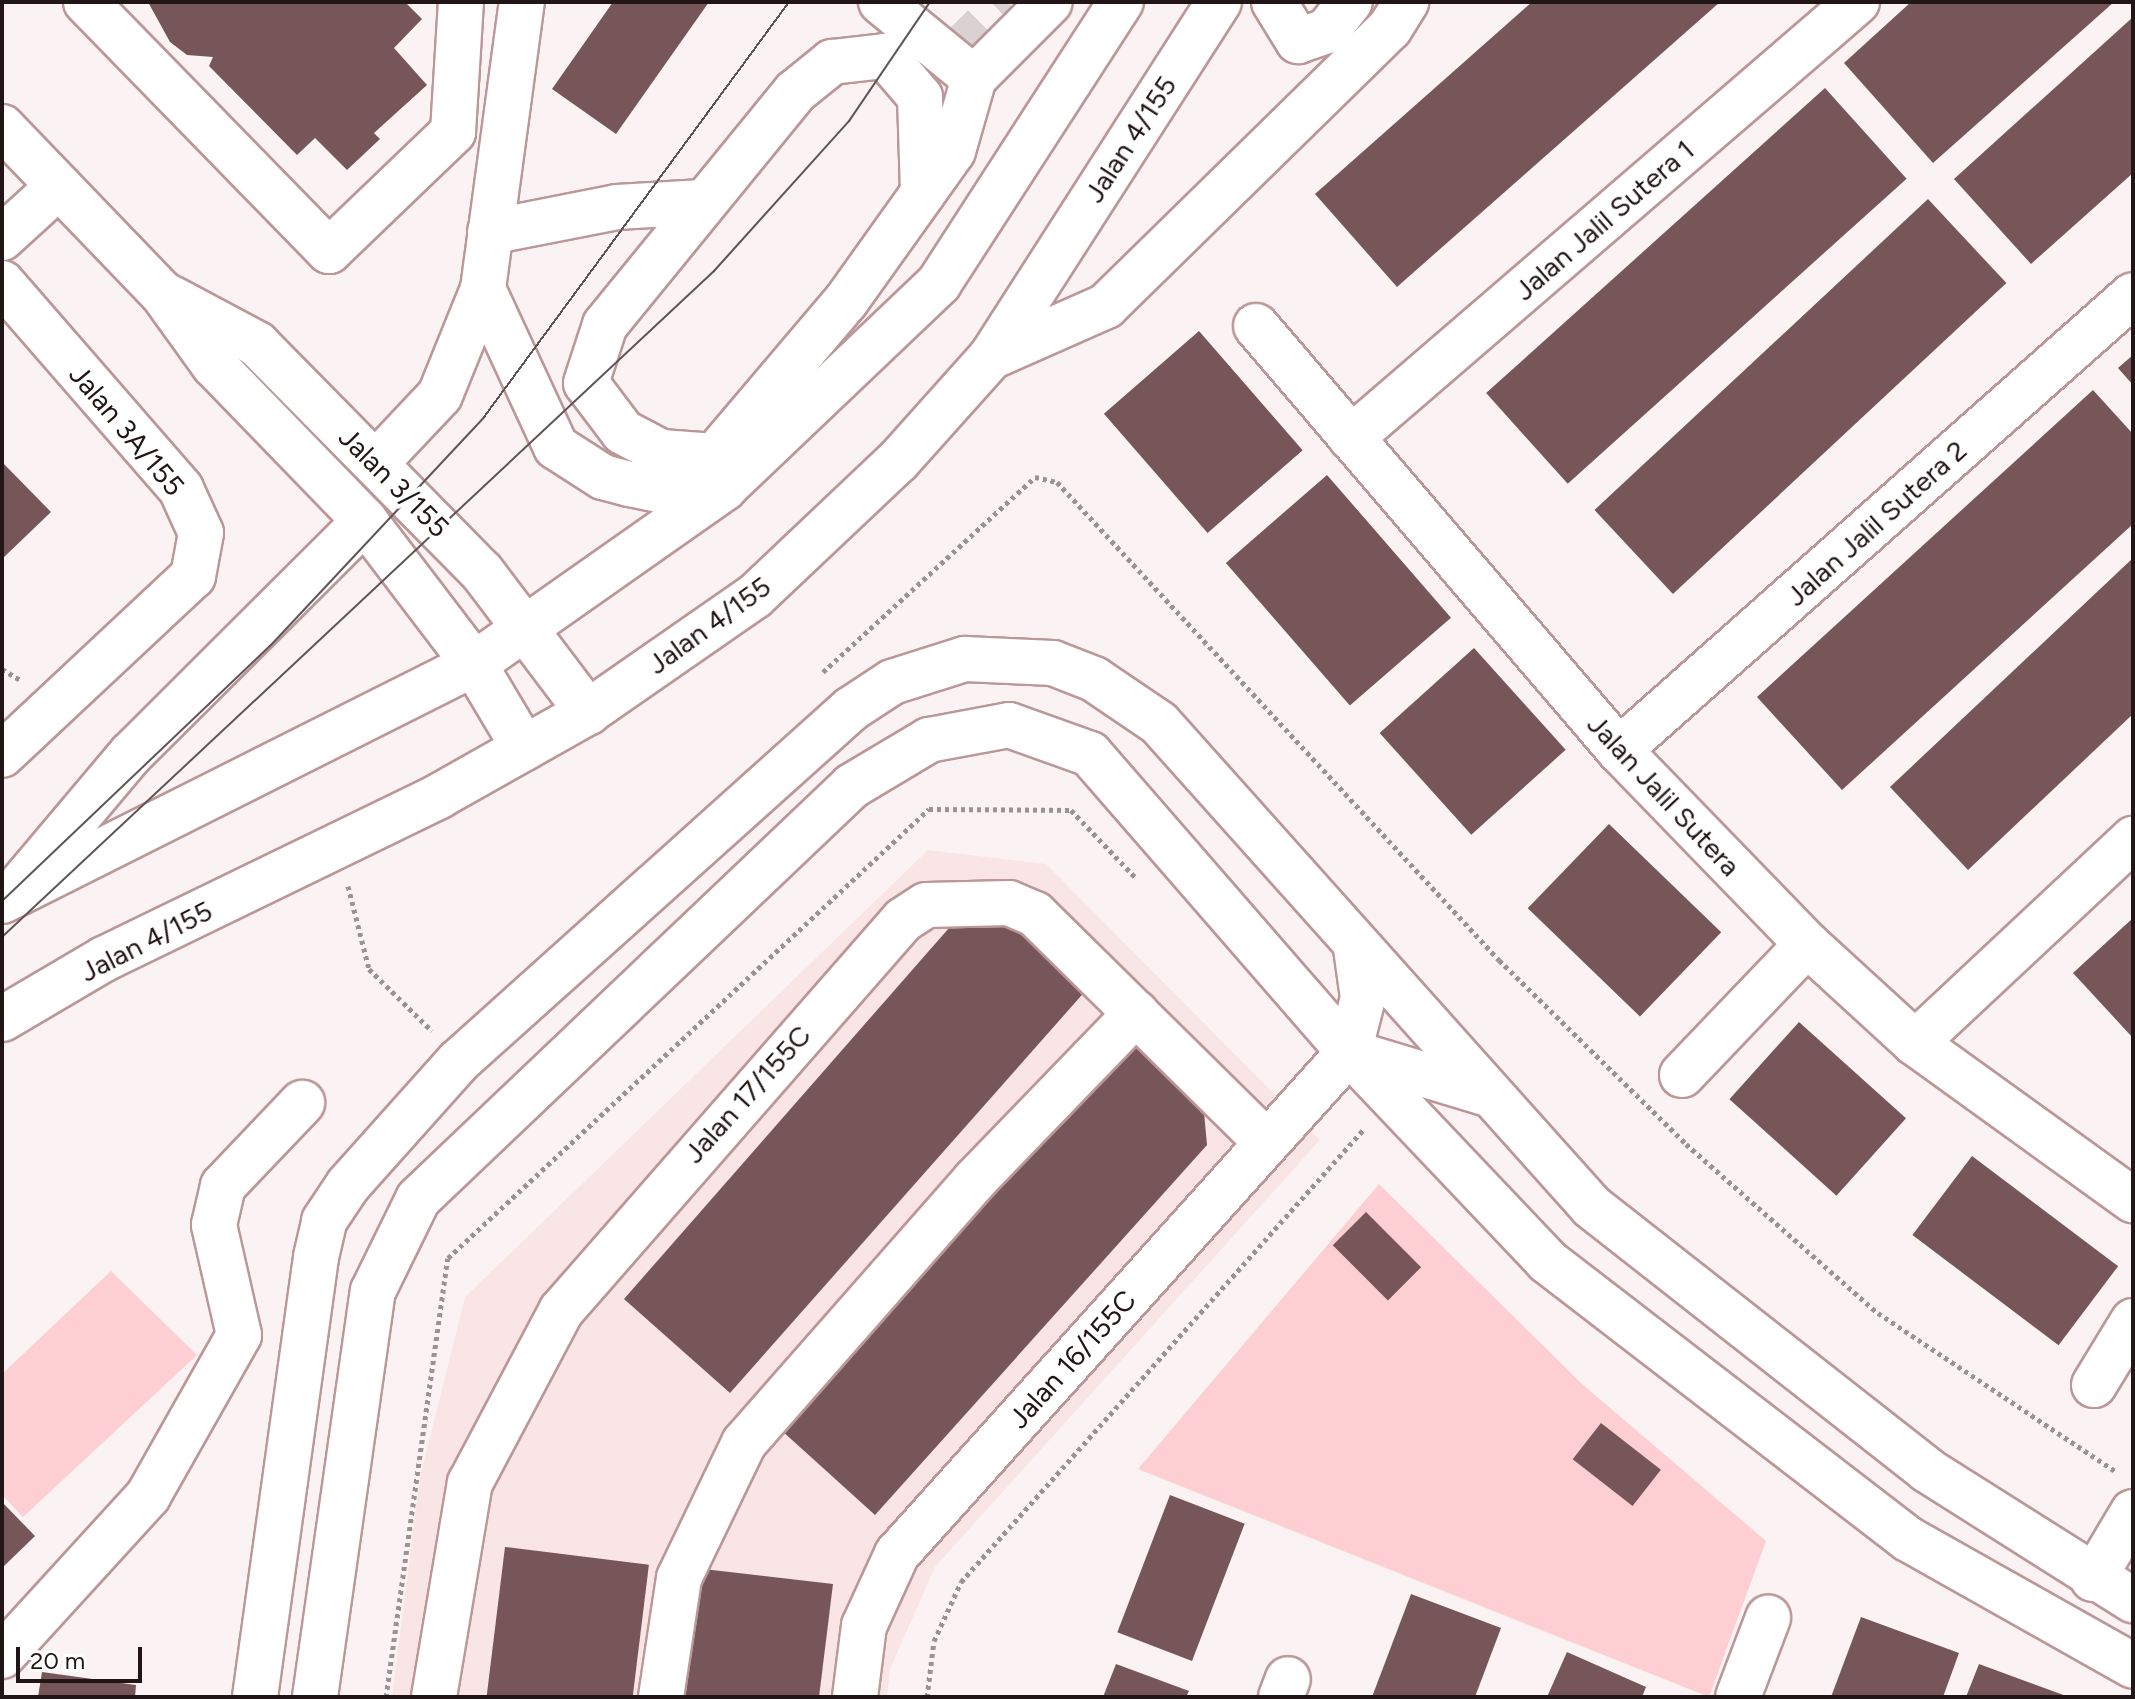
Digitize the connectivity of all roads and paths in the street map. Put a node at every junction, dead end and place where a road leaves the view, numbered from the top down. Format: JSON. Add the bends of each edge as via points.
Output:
{"nodes":[{"id":1,"x":86,"y":2,"type":"edge"},
{"id":2,"x":461,"y":2,"type":"edge"},
{"id":3,"x":522,"y":2,"type":"edge"},
{"id":4,"x":881,"y":2,"type":"edge"},
{"id":5,"x":1050,"y":2,"type":"edge"},
{"id":6,"x":1121,"y":2,"type":"edge"},
{"id":7,"x":1219,"y":2,"type":"edge"},
{"id":8,"x":1274,"y":2,"type":"edge"},
{"id":9,"x":1350,"y":2,"type":"edge"},
{"id":10,"x":1406,"y":2,"type":"edge"},
{"id":11,"x":1857,"y":2,"type":"edge"},
{"id":12,"x":963,"y":68,"type":"junction"},
{"id":13,"x":8,"y":145,"type":"edge"},
{"id":14,"x":59,"y":186,"type":"junction"},
{"id":15,"x":923,"y":193,"type":"junction"},
{"id":16,"x":703,"y":202,"type":"junction"},
{"id":17,"x":490,"y":232,"type":"junction"},
{"id":18,"x":2,"y":238,"type":"edge"},
{"id":19,"x":2,"y":283,"type":"edge"},
{"id":20,"x":483,"y":289,"type":"junction"},
{"id":21,"x":162,"y":293,"type":"junction"},
{"id":22,"x":2133,"y":295,"type":"edge"},
{"id":23,"x":846,"y":301,"type":"junction"},
{"id":24,"x":1256,"y":326,"type":"dead end"},
{"id":25,"x":991,"y":357,"type":"junction"},
{"id":26,"x":1351,"y":438,"type":"junction"},
{"id":27,"x":661,"y":452,"type":"junction"},
{"id":28,"x":376,"y":463,"type":"junction"},
{"id":29,"x":707,"y":479,"type":"junction"},
{"id":30,"x":365,"y":521,"type":"junction"},
{"id":31,"x":530,"y":631,"type":"junction"},
{"id":32,"x":474,"y":664,"type":"junction"},
{"id":33,"x":2,"y":669,"type":"edge"},
{"id":34,"x":812,"y":683,"type":"dead end"},
{"id":35,"x":26,"y":684,"type":"dead end"},
{"id":36,"x":588,"y":712,"type":"junction"},
{"id":37,"x":524,"y":748,"type":"junction"},
{"id":38,"x":1619,"y":750,"type":"junction"},
{"id":39,"x":2,"y":755,"type":"edge"},
{"id":40,"x":2133,"y":839,"type":"edge"},
{"id":41,"x":343,"y":845,"type":"junction"},
{"id":42,"x":8,"y":897,"type":"edge"},
{"id":43,"x":1807,"y":944,"type":"junction"},
{"id":44,"x":1356,"y":948,"type":"junction"},
{"id":45,"x":1136,"y":1013,"type":"junction"},
{"id":46,"x":2,"y":1019,"type":"edge"},
{"id":47,"x":1915,"y":1043,"type":"junction"},
{"id":48,"x":1349,"y":1052,"type":"junction"},
{"id":49,"x":459,"y":1061,"type":"junction"},
{"id":50,"x":1682,"y":1075,"type":"dead end"},
{"id":51,"x":1489,"y":1095,"type":"junction"},
{"id":52,"x":302,"y":1103,"type":"dead end"},
{"id":53,"x":1369,"y":1123,"type":"dead end"},
{"id":54,"x":1266,"y":1142,"type":"junction"},
{"id":55,"x":2133,"y":1200,"type":"edge"},
{"id":56,"x":2133,"y":1321,"type":"edge"},
{"id":57,"x":2094,"y":1385,"type":"dead end"},
{"id":58,"x":2127,"y":1494,"type":"edge"},
{"id":59,"x":2093,"y":1579,"type":"junction"},
{"id":60,"x":1768,"y":1618,"type":"dead end"},
{"id":61,"x":2130,"y":1620,"type":"edge"},
{"id":62,"x":2060,"y":1626,"type":"junction"},
{"id":63,"x":2,"y":1656,"type":"edge"},
{"id":64,"x":2133,"y":1666,"type":"edge"},
{"id":65,"x":255,"y":1697,"type":"edge"},
{"id":66,"x":315,"y":1697,"type":"edge"},
{"id":67,"x":434,"y":1697,"type":"edge"},
{"id":68,"x":661,"y":1697,"type":"edge"},
{"id":69,"x":855,"y":1697,"type":"edge"},
{"id":70,"x":927,"y":1697,"type":"edge"},
{"id":71,"x":1738,"y":1697,"type":"edge"}],
"edges":[{"from":1,"to":2,"type":"street","via":[[329,251],[453,132]]},
{"from":3,"to":17,"type":"street"},
{"from":4,"to":12,"type":"street"},
{"from":5,"to":12,"type":"street"},
{"from":6,"to":29,"type":"street","via":[[939,283],[817,406]]},
{"from":7,"to":25,"type":"street","name":"Jalan 4/155"},
{"from":8,"to":9,"type":"street","via":[[1298,41],[1327,31]]},
{"from":10,"to":25,"type":"street","via":[[1390,28],[1106,306]]},
{"from":11,"to":26,"type":"street","name":"Jalan Jalil Sutera 1"},
{"from":12,"to":15,"type":"street","via":[[953,151]]},
{"from":13,"to":14,"type":"street","name":"Jalan 3/155"},
{"from":14,"to":18,"type":"street"},
{"from":14,"to":21,"type":"street","name":"Jalan 3/155"},
{"from":15,"to":16,"type":"street","via":[[920,97],[885,56],[832,62],[795,92]]},
{"from":15,"to":23,"type":"street"},
{"from":16,"to":17,"type":"street","via":[[617,207]]},
{"from":16,"to":27,"type":"street","via":[[605,325],[586,383],[623,432]]},
{"from":17,"to":20,"type":"street"},
{"from":19,"to":39,"type":"street","name":"Jalan 3A/155","via":[[181,489],[201,533],[193,576]]},
{"from":20,"to":28,"type":"street","via":[[440,395]]},
{"from":20,"to":29,"type":"street","via":[[556,447],[603,477]]},
{"from":21,"to":28,"type":"street","name":"Jalan 3/155","via":[[257,344]]},
{"from":21,"to":30,"type":"street","name":"Jalan 3/155","via":[[214,365]]},
{"from":22,"to":38,"type":"street","name":"Jalan Jalil Sutera 2"},
{"from":23,"to":27,"type":"street"},
{"from":23,"to":29,"type":"street"},
{"from":24,"to":26,"type":"street","name":"Jalan Jalil Sutera"},
{"from":25,"to":36,"type":"street","name":"Jalan 4/155","via":[[898,461],[755,596]]},
{"from":26,"to":38,"type":"street","name":"Jalan Jalil Sutera"},
{"from":27,"to":29,"type":"street"},
{"from":28,"to":31,"type":"street","name":"Jalan 3/155"},
{"from":29,"to":31,"type":"street","via":[[637,555]]},
{"from":30,"to":32,"type":"street","name":"Jalan 3/155"},
{"from":30,"to":42,"type":"street","via":[[131,754]]},
{"from":31,"to":32,"type":"street"},
{"from":31,"to":36,"type":"street","name":"Jalan 3/155"},
{"from":32,"to":37,"type":"street","name":"Jalan 3/155"},
{"from":32,"to":42,"type":"street","via":[[292,762]]},
{"from":33,"to":35,"type":"path"},
{"from":34,"to":58,"type":"path","via":[[1035,477],[1057,482],[1499,960],[1686,1144],[1878,1313]]},
{"from":36,"to":37,"type":"street","name":"Jalan 4/155"},
{"from":37,"to":41,"type":"street","name":"Jalan 4/155"},
{"from":38,"to":43,"type":"street","name":"Jalan Jalil Sutera"},
{"from":40,"to":47,"type":"street"},
{"from":41,"to":46,"type":"street","name":"Jalan 4/155","via":[[104,959]]},
{"from":41,"to":49,"type":"path","via":[[351,915],[369,969]]},
{"from":43,"to":47,"type":"street","name":"Jalan Jalil Sutera"},
{"from":43,"to":50,"type":"street"},
{"from":44,"to":48,"type":"street","via":[[1363,998]]},
{"from":44,"to":49,"type":"street","via":[[1159,723],[1132,702],[1053,663],[965,659],[892,682],[851,709]]},
{"from":44,"to":51,"type":"street"},
{"from":45,"to":54,"type":"street","name":"Jalan 17/155C"},
{"from":45,"to":67,"type":"street","name":"Jalan 17/155C","via":[[1035,914],[1009,903],[926,905],[903,920],[561,1311],[470,1483]]},
{"from":45,"to":68,"type":"street","via":[[975,1180],[744,1443],[679,1578]]},
{"from":47,"to":55,"type":"street","name":"Jalan Jalil Sutera"},
{"from":48,"to":51,"type":"street"},
{"from":48,"to":54,"type":"street","name":"Jalan 16/155C"},
{"from":48,"to":62,"type":"street","via":[[1547,1261],[1908,1539]]},
{"from":48,"to":66,"type":"street","via":[[1090,754],[1009,725],[970,728],[929,740],[852,786],[418,1199],[398,1229],[373,1291]]},
{"from":49,"to":65,"type":"street","via":[[375,1149],[324,1221]]},
{"from":51,"to":59,"type":"street","via":[[1592,1207],[1756,1340],[1927,1470]]},
{"from":52,"to":63,"type":"street","via":[[223,1186],[214,1225],[239,1335],[148,1496]]},
{"from":53,"to":70,"type":"path","via":[[961,1582],[934,1641]]},
{"from":54,"to":69,"type":"street","name":"Jalan 16/155C","via":[[897,1554],[864,1626]]},
{"from":56,"to":57,"type":"street"},
{"from":58,"to":59,"type":"street"},
{"from":59,"to":61,"type":"street"},
{"from":60,"to":71,"type":"street"},
{"from":61,"to":62,"type":"street"},
{"from":62,"to":64,"type":"street"}]}
